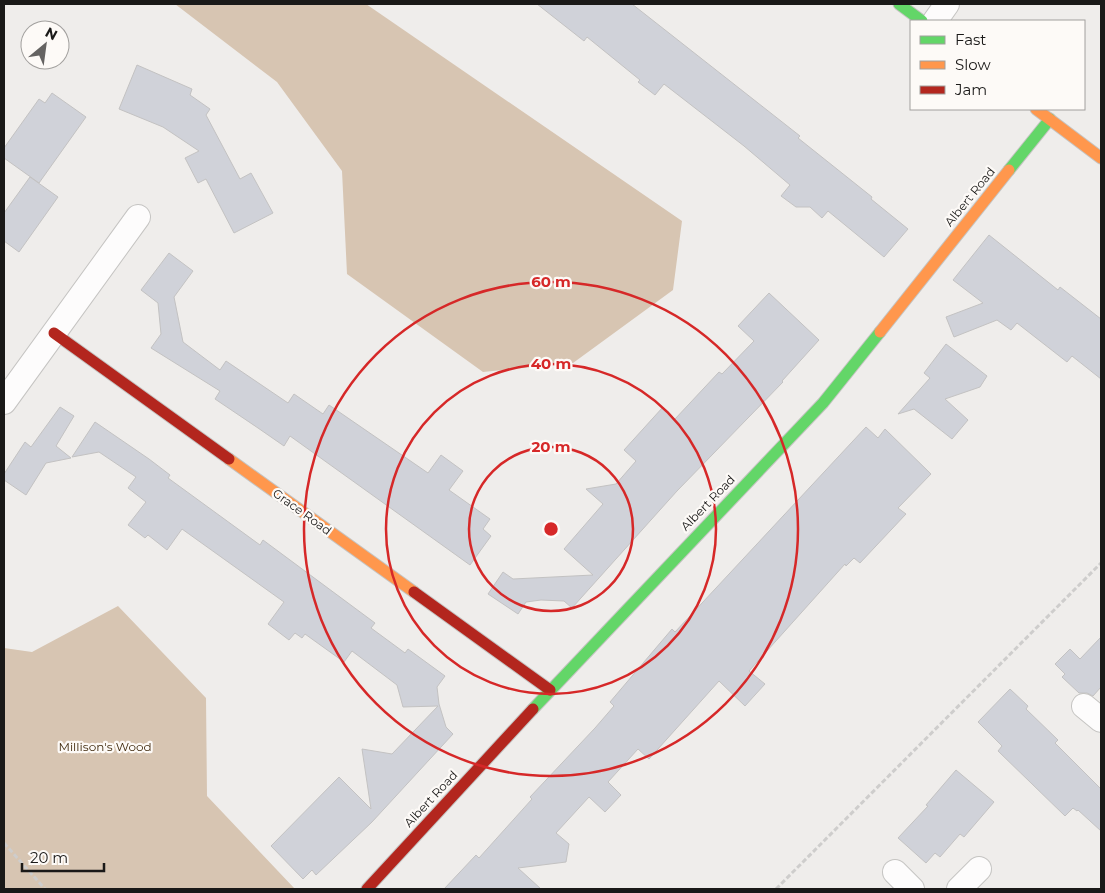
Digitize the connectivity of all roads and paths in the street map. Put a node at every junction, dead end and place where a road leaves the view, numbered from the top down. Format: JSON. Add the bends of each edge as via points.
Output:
{"nodes":[{"id":1,"x":899,"y":4,"type":"edge"},
{"id":2,"x":947,"y":4,"type":"edge"},
{"id":3,"x":921,"y":20,"type":"edge"},
{"id":4,"x":936,"y":20,"type":"edge"},
{"id":5,"x":1037,"y":110,"type":"edge"},
{"id":6,"x":1050,"y":120,"type":"junction"},
{"id":7,"x":1101,"y":158,"type":"edge"},
{"id":8,"x":138,"y":217,"type":"dead end"},
{"id":9,"x":54,"y":333,"type":"junction"},
{"id":10,"x":4,"y":402,"type":"edge"},
{"id":11,"x":1101,"y":563,"type":"edge"},
{"id":12,"x":550,"y":690,"type":"junction"},
{"id":13,"x":4,"y":843,"type":"edge"},
{"id":14,"x":979,"y":869,"type":"dead end"},
{"id":15,"x":896,"y":872,"type":"dead end"},
{"id":16,"x":45,"y":889,"type":"edge"},
{"id":17,"x":367,"y":889,"type":"edge"},
{"id":18,"x":776,"y":889,"type":"edge"},
{"id":19,"x":912,"y":889,"type":"edge"},
{"id":20,"x":959,"y":889,"type":"edge"}],
"edges":[{"from":1,"to":3,"type":"street"},
{"from":2,"to":4,"type":"street"},
{"from":5,"to":6,"type":"street"},
{"from":6,"to":7,"type":"street"},
{"from":6,"to":12,"type":"street","name":"Albert Road","via":[[823,403]]},
{"from":8,"to":9,"type":"street"},
{"from":9,"to":10,"type":"street"},
{"from":9,"to":12,"type":"street","name":"Grace Road"},
{"from":11,"to":18,"type":"path"},
{"from":12,"to":17,"type":"street","name":"Albert Road"},
{"from":13,"to":16,"type":"path"},
{"from":14,"to":20,"type":"street"},
{"from":15,"to":19,"type":"street"}]}
